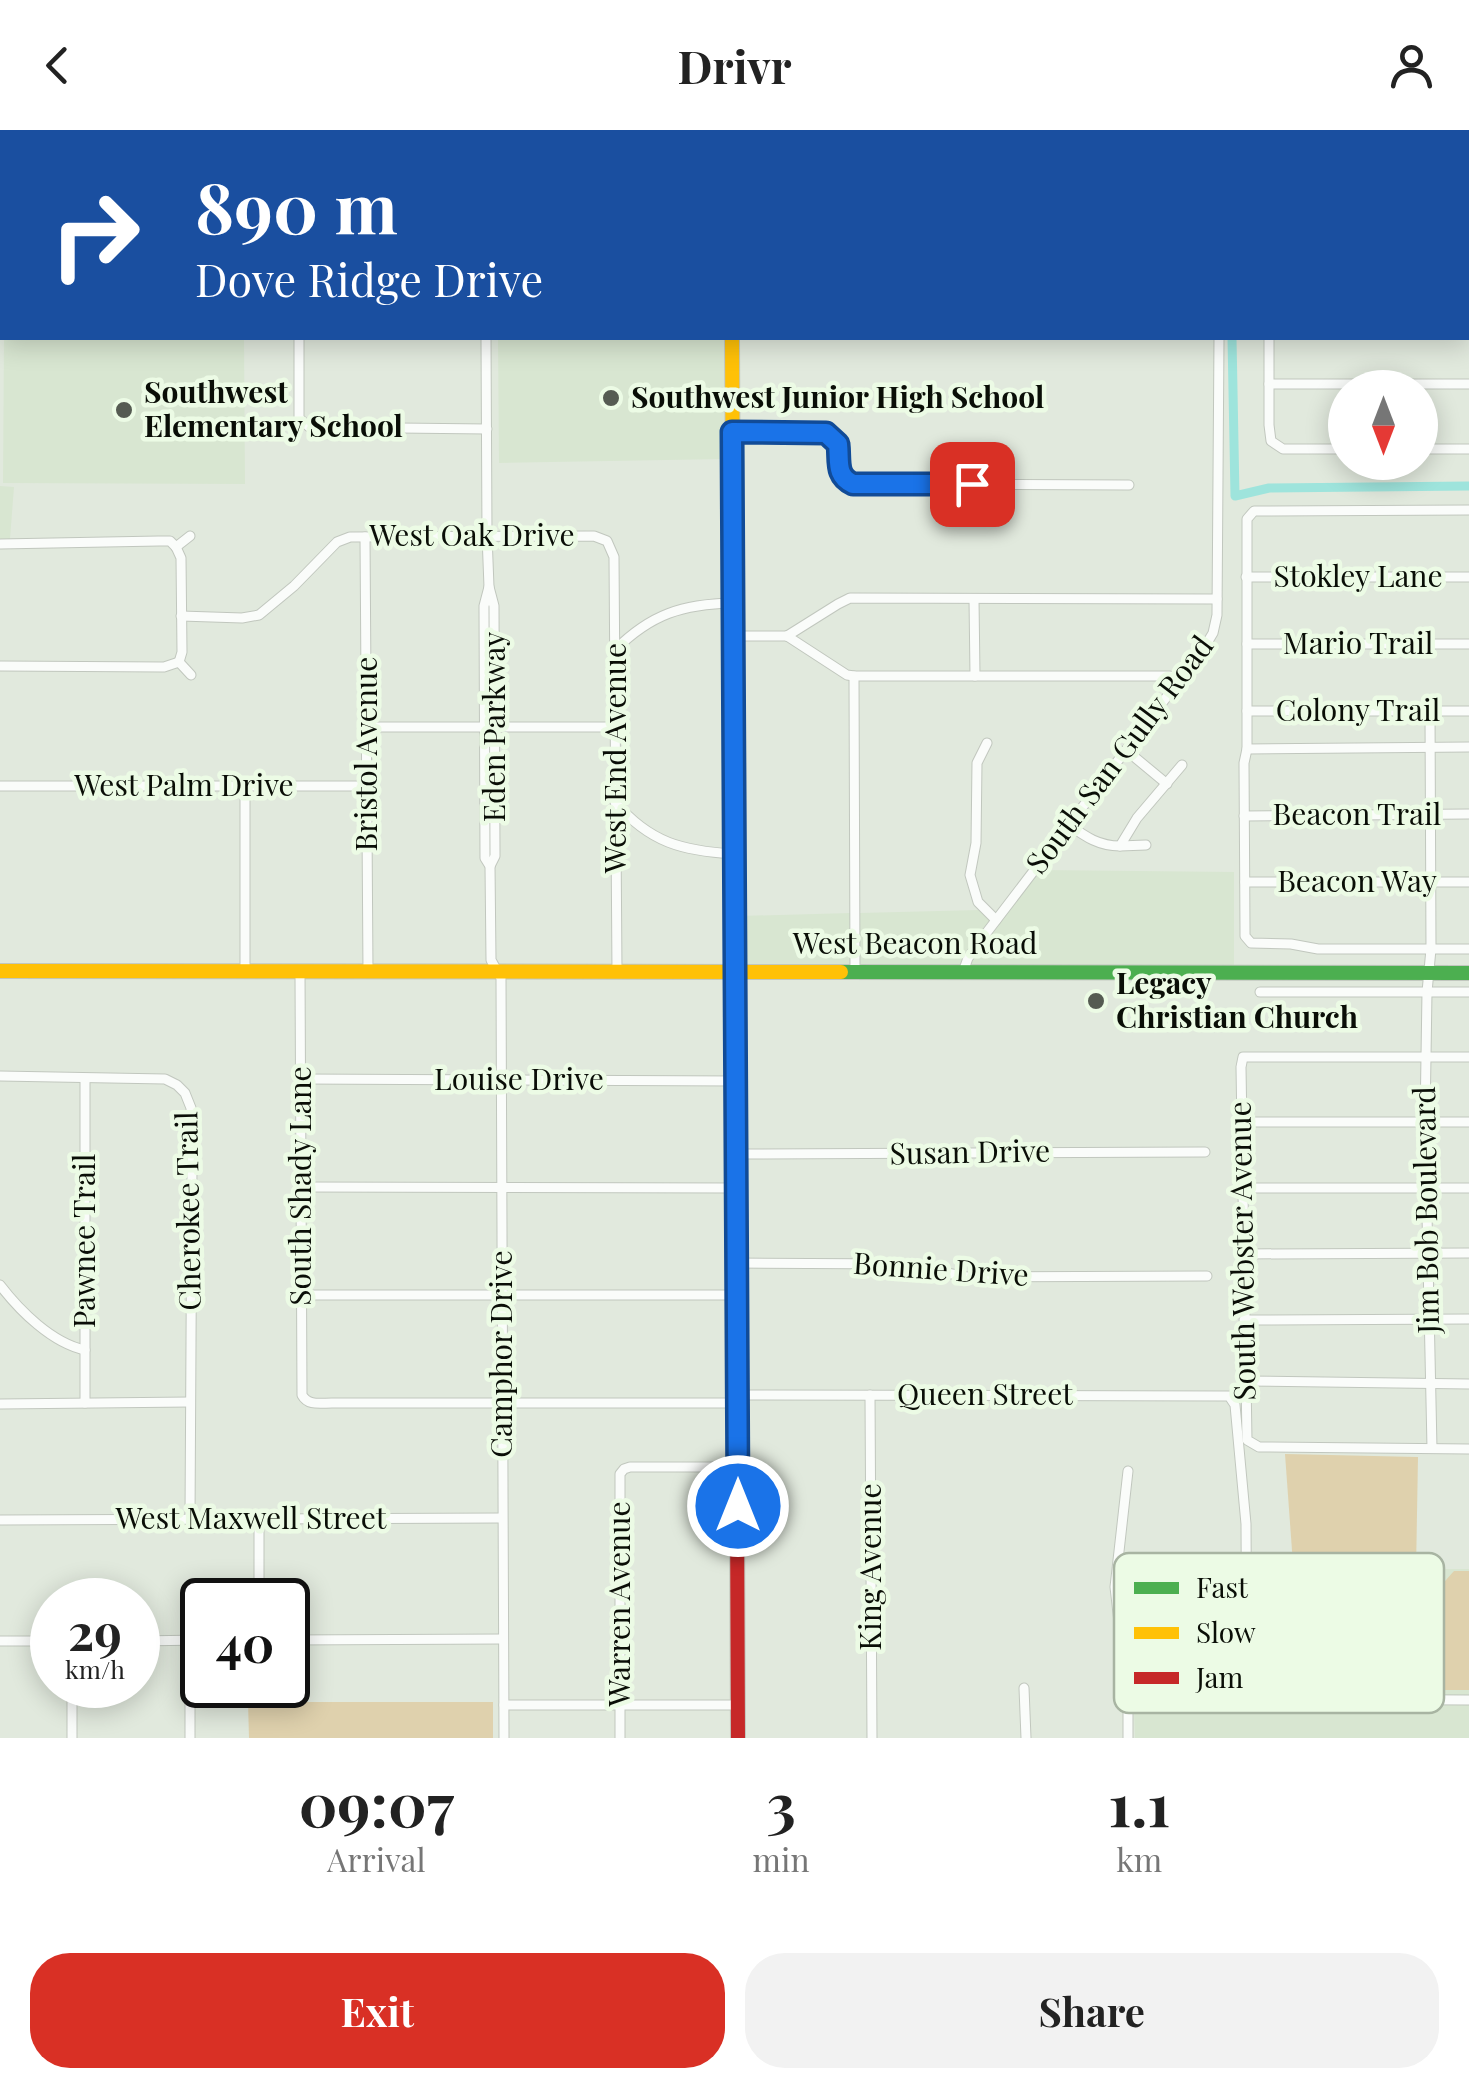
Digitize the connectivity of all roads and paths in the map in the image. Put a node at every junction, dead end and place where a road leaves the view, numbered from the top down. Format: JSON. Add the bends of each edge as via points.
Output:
{"nodes":[{"id":1,"x":299,"y":340,"type":"edge"},
{"id":2,"x":486,"y":340,"type":"edge"},
{"id":3,"x":732,"y":340,"type":"edge"},
{"id":4,"x":1219,"y":340,"type":"edge"},
{"id":5,"x":1269,"y":340,"type":"edge"},
{"id":6,"x":1269,"y":384,"type":"junction"},
{"id":7,"x":1469,"y":384,"type":"edge"},
{"id":8,"x":487,"y":429,"type":"junction"},
{"id":9,"x":732,"y":432,"type":"junction"},
{"id":10,"x":1328,"y":449,"type":"edge"},
{"id":11,"x":1438,"y":449,"type":"edge"},
{"id":12,"x":1467,"y":449,"type":"edge"},
{"id":13,"x":1129,"y":485,"type":"dead end"},
{"id":14,"x":1469,"y":510,"type":"edge"},
{"id":15,"x":190,"y":536,"type":"dead end"},
{"id":16,"x":365,"y":536,"type":"junction"},
{"id":17,"x":487,"y":536,"type":"junction"},
{"id":18,"x":0,"y":544,"type":"edge"},
{"id":19,"x":610,"y":546,"type":"joint"},
{"id":20,"x":176,"y":547,"type":"junction"},
{"id":21,"x":1469,"y":576,"type":"edge"},
{"id":22,"x":1246,"y":578,"type":"junction"},
{"id":23,"x":974,"y":599,"type":"junction"},
{"id":24,"x":1217,"y":599,"type":"junction"},
{"id":25,"x":733,"y":603,"type":"junction"},
{"id":26,"x":181,"y":616,"type":"junction"},
{"id":27,"x":733,"y":636,"type":"junction"},
{"id":28,"x":787,"y":636,"type":"junction"},
{"id":29,"x":1247,"y":644,"type":"junction"},
{"id":30,"x":1469,"y":644,"type":"edge"},
{"id":31,"x":615,"y":650,"type":"junction"},
{"id":32,"x":179,"y":662,"type":"junction"},
{"id":33,"x":0,"y":666,"type":"edge"},
{"id":34,"x":190,"y":675,"type":"dead end"},
{"id":35,"x":854,"y":676,"type":"junction"},
{"id":36,"x":975,"y":676,"type":"junction"},
{"id":37,"x":1180,"y":680,"type":"junction"},
{"id":38,"x":1469,"y":710,"type":"edge"},
{"id":39,"x":1247,"y":711,"type":"junction"},
{"id":40,"x":1430,"y":711,"type":"junction"},
{"id":41,"x":367,"y":727,"type":"junction"},
{"id":42,"x":489,"y":727,"type":"junction"},
{"id":43,"x":615,"y":727,"type":"junction"},
{"id":44,"x":987,"y":744,"type":"dead end"},
{"id":45,"x":1430,"y":747,"type":"junction"},
{"id":46,"x":1469,"y":747,"type":"edge"},
{"id":47,"x":1246,"y":749,"type":"junction"},
{"id":48,"x":1126,"y":750,"type":"junction"},
{"id":49,"x":1182,"y":766,"type":"dead end"},
{"id":50,"x":1167,"y":784,"type":"junction"},
{"id":51,"x":0,"y":786,"type":"edge"},
{"id":52,"x":245,"y":786,"type":"junction"},
{"id":53,"x":367,"y":786,"type":"junction"},
{"id":54,"x":616,"y":802,"type":"junction"},
{"id":55,"x":1429,"y":814,"type":"junction"},
{"id":56,"x":1469,"y":814,"type":"edge"},
{"id":57,"x":1244,"y":816,"type":"junction"},
{"id":58,"x":1069,"y":825,"type":"junction"},
{"id":59,"x":1146,"y":845,"type":"dead end"},
{"id":60,"x":1120,"y":846,"type":"junction"},
{"id":61,"x":734,"y":854,"type":"junction"},
{"id":62,"x":1244,"y":882,"type":"junction"},
{"id":63,"x":1469,"y":882,"type":"edge"},
{"id":64,"x":1430,"y":883,"type":"junction"},
{"id":65,"x":996,"y":920,"type":"junction"},
{"id":66,"x":1431,"y":949,"type":"junction"},
{"id":67,"x":1469,"y":949,"type":"edge"},
{"id":68,"x":0,"y":971,"type":"edge"},
{"id":69,"x":246,"y":971,"type":"junction"},
{"id":70,"x":368,"y":971,"type":"junction"},
{"id":71,"x":497,"y":971,"type":"junction"},
{"id":72,"x":855,"y":971,"type":"junction"},
{"id":73,"x":300,"y":972,"type":"junction"},
{"id":74,"x":617,"y":972,"type":"junction"},
{"id":75,"x":734,"y":972,"type":"junction"},
{"id":76,"x":963,"y":972,"type":"junction"},
{"id":77,"x":1429,"y":972,"type":"junction"},
{"id":78,"x":1469,"y":973,"type":"edge"},
{"id":79,"x":1260,"y":992,"type":"dead end"},
{"id":80,"x":1426,"y":992,"type":"junction"},
{"id":81,"x":1469,"y":992,"type":"edge"},
{"id":82,"x":1469,"y":1057,"type":"edge"},
{"id":83,"x":1425,"y":1058,"type":"junction"},
{"id":84,"x":0,"y":1076,"type":"edge"},
{"id":85,"x":84,"y":1079,"type":"junction"},
{"id":86,"x":301,"y":1079,"type":"junction"},
{"id":87,"x":501,"y":1080,"type":"junction"},
{"id":88,"x":736,"y":1081,"type":"junction"},
{"id":89,"x":1425,"y":1121,"type":"junction"},
{"id":90,"x":1242,"y":1122,"type":"junction"},
{"id":91,"x":1469,"y":1122,"type":"edge"},
{"id":92,"x":1205,"y":1152,"type":"dead end"},
{"id":93,"x":735,"y":1154,"type":"junction"},
{"id":94,"x":301,"y":1187,"type":"junction"},
{"id":95,"x":502,"y":1188,"type":"junction"},
{"id":96,"x":736,"y":1188,"type":"junction"},
{"id":97,"x":1242,"y":1188,"type":"junction"},
{"id":98,"x":1427,"y":1188,"type":"junction"},
{"id":99,"x":1469,"y":1188,"type":"edge"},
{"id":100,"x":1428,"y":1253,"type":"junction"},
{"id":101,"x":1469,"y":1253,"type":"edge"},
{"id":102,"x":1243,"y":1254,"type":"junction"},
{"id":103,"x":736,"y":1263,"type":"junction"},
{"id":104,"x":1207,"y":1276,"type":"dead end"},
{"id":105,"x":0,"y":1286,"type":"edge"},
{"id":106,"x":301,"y":1295,"type":"junction"},
{"id":107,"x":501,"y":1295,"type":"junction"},
{"id":108,"x":736,"y":1296,"type":"junction"},
{"id":109,"x":1429,"y":1319,"type":"junction"},
{"id":110,"x":1469,"y":1319,"type":"edge"},
{"id":111,"x":1244,"y":1320,"type":"junction"},
{"id":112,"x":84,"y":1350,"type":"junction"},
{"id":113,"x":1245,"y":1382,"type":"junction"},
{"id":114,"x":1430,"y":1384,"type":"junction"},
{"id":115,"x":1469,"y":1384,"type":"edge"},
{"id":116,"x":870,"y":1395,"type":"junction"},
{"id":117,"x":737,"y":1398,"type":"junction"},
{"id":118,"x":305,"y":1400,"type":"joint"},
{"id":119,"x":190,"y":1402,"type":"junction"},
{"id":120,"x":85,"y":1403,"type":"junction"},
{"id":121,"x":502,"y":1403,"type":"junction"},
{"id":122,"x":0,"y":1404,"type":"edge"},
{"id":123,"x":1432,"y":1448,"type":"junction"},
{"id":124,"x":1469,"y":1449,"type":"edge"},
{"id":125,"x":737,"y":1467,"type":"junction"},
{"id":126,"x":1128,"y":1471,"type":"dead end"},
{"id":127,"x":502,"y":1518,"type":"junction"},
{"id":128,"x":190,"y":1519,"type":"junction"},
{"id":129,"x":258,"y":1519,"type":"junction"},
{"id":130,"x":0,"y":1520,"type":"edge"},
{"id":131,"x":1119,"y":1553,"type":"edge"},
{"id":132,"x":1245,"y":1553,"type":"edge"},
{"id":133,"x":259,"y":1578,"type":"edge"},
{"id":134,"x":503,"y":1639,"type":"junction"},
{"id":135,"x":310,"y":1640,"type":"edge"},
{"id":136,"x":0,"y":1641,"type":"edge"},
{"id":137,"x":30,"y":1641,"type":"edge"},
{"id":138,"x":1024,"y":1688,"type":"dead end"},
{"id":139,"x":504,"y":1705,"type":"junction"},
{"id":140,"x":620,"y":1705,"type":"junction"},
{"id":141,"x":738,"y":1705,"type":"junction"},
{"id":142,"x":72,"y":1708,"type":"edge"},
{"id":143,"x":190,"y":1708,"type":"edge"},
{"id":144,"x":72,"y":1738,"type":"edge"},
{"id":145,"x":190,"y":1738,"type":"edge"},
{"id":146,"x":504,"y":1738,"type":"edge"},
{"id":147,"x":620,"y":1738,"type":"edge"},
{"id":148,"x":738,"y":1738,"type":"edge"},
{"id":149,"x":872,"y":1738,"type":"edge"},
{"id":150,"x":1026,"y":1738,"type":"edge"}],
"edges":[{"from":1,"to":8,"type":"street","via":[[299,418],[315,429]]},
{"from":2,"to":8,"type":"street","name":"Eden Parkway"},
{"from":3,"to":9,"type":"street"},
{"from":4,"to":24,"type":"street","name":"South San Gully Road"},
{"from":5,"to":6,"type":"street"},
{"from":6,"to":7,"type":"street"},
{"from":6,"to":10,"type":"street","via":[[1271,441],[1283,448]]},
{"from":8,"to":17,"type":"street","name":"Eden Parkway"},
{"from":9,"to":13,"type":"street","via":[[826,433],[838,444],[840,472],[853,484]]},
{"from":9,"to":25,"type":"street"},
{"from":11,"to":12,"type":"street"},
{"from":14,"to":22,"type":"street","via":[[1259,511],[1247,519]]},
{"from":15,"to":20,"type":"street"},
{"from":16,"to":17,"type":"street","name":"West Oak Drive"},
{"from":16,"to":26,"type":"street","name":"West Oak Drive","via":[[337,542],[258,615]]},
{"from":16,"to":41,"type":"street","name":"Bristol Avenue"},
{"from":17,"to":19,"type":"street","name":"West Oak Drive","via":[[594,536]]},
{"from":17,"to":42,"type":"street","name":"Eden Parkway"},
{"from":18,"to":20,"type":"street","via":[[170,541]]},
{"from":19,"to":31,"type":"street","name":"West End Avenue"},
{"from":20,"to":26,"type":"street"},
{"from":21,"to":22,"type":"street","name":"Stokley Lane"},
{"from":22,"to":29,"type":"street"},
{"from":23,"to":24,"type":"street"},
{"from":23,"to":28,"type":"street","via":[[850,598]]},
{"from":23,"to":36,"type":"street"},
{"from":24,"to":37,"type":"street","name":"South San Gully Road","via":[[1213,632]]},
{"from":25,"to":27,"type":"street"},
{"from":25,"to":31,"type":"street","via":[[666,613]]},
{"from":26,"to":32,"type":"street"},
{"from":27,"to":28,"type":"street"},
{"from":27,"to":61,"type":"street"},
{"from":28,"to":35,"type":"street"},
{"from":29,"to":30,"type":"street","name":"Mario Trail"},
{"from":29,"to":39,"type":"street"},
{"from":31,"to":43,"type":"street","name":"West End Avenue"},
{"from":32,"to":33,"type":"street"},
{"from":32,"to":34,"type":"street"},
{"from":35,"to":36,"type":"street"},
{"from":35,"to":72,"type":"street"},
{"from":36,"to":37,"type":"street"},
{"from":37,"to":48,"type":"street","name":"South San Gully Road"},
{"from":38,"to":40,"type":"street","name":"Colony Trail"},
{"from":39,"to":40,"type":"street","name":"Colony Trail"},
{"from":39,"to":47,"type":"street"},
{"from":40,"to":45,"type":"street","name":"Jim Bob Boulevard"},
{"from":41,"to":42,"type":"street"},
{"from":41,"to":53,"type":"street","name":"Bristol Avenue"},
{"from":42,"to":43,"type":"street"},
{"from":42,"to":71,"type":"street","name":"Eden Parkway","via":[[485,858]]},
{"from":43,"to":54,"type":"street","name":"West End Avenue"},
{"from":44,"to":65,"type":"street","via":[[977,763],[970,876],[978,902]]},
{"from":45,"to":46,"type":"street"},
{"from":45,"to":47,"type":"street"},
{"from":45,"to":55,"type":"street","name":"Jim Bob Boulevard"},
{"from":47,"to":57,"type":"street"},
{"from":48,"to":50,"type":"street"},
{"from":48,"to":58,"type":"street","name":"South San Gully Road"},
{"from":49,"to":50,"type":"street"},
{"from":50,"to":60,"type":"street"},
{"from":51,"to":52,"type":"street","name":"West Palm Drive"},
{"from":52,"to":53,"type":"street","name":"West Palm Drive"},
{"from":52,"to":69,"type":"street"},
{"from":53,"to":70,"type":"street","name":"Bristol Avenue"},
{"from":54,"to":61,"type":"street","via":[[666,842]]},
{"from":54,"to":74,"type":"street","name":"West End Avenue"},
{"from":55,"to":56,"type":"street","name":"Beacon Trail"},
{"from":55,"to":57,"type":"street","name":"Beacon Trail"},
{"from":55,"to":64,"type":"street","name":"Jim Bob Boulevard"},
{"from":57,"to":62,"type":"street"},
{"from":58,"to":60,"type":"street","via":[[1091,840]]},
{"from":58,"to":65,"type":"street","name":"South San Gully Road"},
{"from":59,"to":60,"type":"street"},
{"from":61,"to":75,"type":"street"},
{"from":62,"to":64,"type":"street","name":"Beacon Way"},
{"from":62,"to":66,"type":"street","via":[[1244,931],[1254,944]]},
{"from":63,"to":64,"type":"street","name":"Beacon Way"},
{"from":64,"to":66,"type":"street","name":"Jim Bob Boulevard"},
{"from":65,"to":76,"type":"street","name":"South San Gully Road"},
{"from":66,"to":67,"type":"street"},
{"from":66,"to":77,"type":"street","name":"Jim Bob Boulevard"},
{"from":68,"to":69,"type":"street","name":"West Beacon Road"},
{"from":69,"to":73,"type":"street","name":"West Beacon Road"},
{"from":70,"to":71,"type":"street","name":"West Beacon Road"},
{"from":70,"to":73,"type":"street","name":"West Beacon Road"},
{"from":71,"to":74,"type":"street","name":"West Beacon Road"},
{"from":71,"to":87,"type":"street","name":"Camphor Drive"},
{"from":72,"to":75,"type":"street","name":"West Beacon Road"},
{"from":72,"to":76,"type":"street","name":"West Beacon Road"},
{"from":73,"to":86,"type":"street","name":"South Shady Lane"},
{"from":74,"to":75,"type":"street","name":"West Beacon Road"},
{"from":75,"to":88,"type":"street"},
{"from":76,"to":77,"type":"street","name":"West Beacon Road"},
{"from":77,"to":78,"type":"street","name":"West Beacon Road"},
{"from":77,"to":80,"type":"street","name":"Jim Bob Boulevard"},
{"from":79,"to":80,"type":"street"},
{"from":80,"to":81,"type":"street"},
{"from":80,"to":83,"type":"street","name":"Jim Bob Boulevard"},
{"from":82,"to":83,"type":"street"},
{"from":83,"to":89,"type":"street","name":"Jim Bob Boulevard"},
{"from":83,"to":90,"type":"street","name":"South Webster Avenue","via":[[1243,1057]]},
{"from":84,"to":85,"type":"street","name":"Cherokee Trail"},
{"from":85,"to":112,"type":"street","name":"Pawnee Trail"},
{"from":85,"to":119,"type":"street","name":"Cherokee Trail","via":[[165,1079],[184,1093],[190,1108]]},
{"from":86,"to":87,"type":"street","name":"Louise Drive"},
{"from":86,"to":94,"type":"street","name":"South Shady Lane"},
{"from":87,"to":88,"type":"street","name":"Louise Drive"},
{"from":87,"to":95,"type":"street","name":"Camphor Drive"},
{"from":88,"to":93,"type":"street"},
{"from":89,"to":90,"type":"street"},
{"from":89,"to":91,"type":"street"},
{"from":89,"to":98,"type":"street","name":"Jim Bob Boulevard"},
{"from":90,"to":97,"type":"street","name":"South Webster Avenue"},
{"from":92,"to":93,"type":"street","name":"Susan Drive"},
{"from":93,"to":96,"type":"street"},
{"from":94,"to":95,"type":"street"},
{"from":94,"to":106,"type":"street","name":"South Shady Lane"},
{"from":95,"to":96,"type":"street"},
{"from":95,"to":107,"type":"street","name":"Camphor Drive"},
{"from":96,"to":103,"type":"street"},
{"from":97,"to":98,"type":"street"},
{"from":97,"to":102,"type":"street","name":"South Webster Avenue"},
{"from":98,"to":99,"type":"street"},
{"from":98,"to":100,"type":"street","name":"Jim Bob Boulevard"},
{"from":100,"to":101,"type":"street"},
{"from":100,"to":102,"type":"street"},
{"from":100,"to":109,"type":"street","name":"Jim Bob Boulevard"},
{"from":102,"to":111,"type":"street","name":"South Webster Avenue"},
{"from":103,"to":104,"type":"street","name":"Bonnie Drive","via":[[904,1264],[967,1276]]},
{"from":103,"to":108,"type":"street"},
{"from":105,"to":112,"type":"street","via":[[42,1326]]},
{"from":106,"to":107,"type":"street"},
{"from":106,"to":118,"type":"street","name":"South Shady Lane"},
{"from":107,"to":108,"type":"street"},
{"from":107,"to":121,"type":"street","name":"Camphor Drive"},
{"from":108,"to":117,"type":"street"},
{"from":109,"to":110,"type":"street"},
{"from":109,"to":111,"type":"street"},
{"from":109,"to":114,"type":"street","name":"Jim Bob Boulevard"},
{"from":111,"to":113,"type":"street","name":"South Webster Avenue"},
{"from":112,"to":120,"type":"street","name":"Pawnee Trail"},
{"from":113,"to":114,"type":"street"},
{"from":113,"to":123,"type":"street","name":"South Webster Avenue","via":[[1250,1444]]},
{"from":114,"to":115,"type":"street"},
{"from":114,"to":123,"type":"street","name":"Jim Bob Boulevard"},
{"from":116,"to":117,"type":"street","name":"Queen Street"},
{"from":116,"to":132,"type":"street","name":"Queen Street","via":[[1232,1398]]},
{"from":116,"to":149,"type":"street","name":"King Avenue"},
{"from":117,"to":121,"type":"street","name":"Queen Street"},
{"from":117,"to":125,"type":"street"},
{"from":118,"to":121,"type":"street","name":"Queen Street"},
{"from":119,"to":120,"type":"street"},
{"from":119,"to":128,"type":"street","name":"Cherokee Trail"},
{"from":120,"to":122,"type":"street"},
{"from":121,"to":127,"type":"street","name":"Camphor Drive"},
{"from":123,"to":124,"type":"street"},
{"from":125,"to":140,"type":"street","name":"Warren Avenue","via":[[630,1467],[619,1476]]},
{"from":125,"to":141,"type":"street"},
{"from":126,"to":131,"type":"street"},
{"from":127,"to":129,"type":"street","name":"West Maxwell Street"},
{"from":127,"to":134,"type":"street","name":"Camphor Drive"},
{"from":128,"to":129,"type":"street","name":"West Maxwell Street"},
{"from":128,"to":130,"type":"street","name":"West Maxwell Street"},
{"from":129,"to":133,"type":"street"},
{"from":134,"to":135,"type":"street"},
{"from":134,"to":139,"type":"street","name":"Camphor Drive"},
{"from":136,"to":137,"type":"street"},
{"from":138,"to":150,"type":"street"},
{"from":139,"to":140,"type":"street"},
{"from":139,"to":146,"type":"street","name":"Camphor Drive"},
{"from":140,"to":141,"type":"street"},
{"from":140,"to":147,"type":"street","name":"Warren Avenue"},
{"from":141,"to":148,"type":"street"},
{"from":142,"to":144,"type":"street"},
{"from":143,"to":145,"type":"street"}]}
